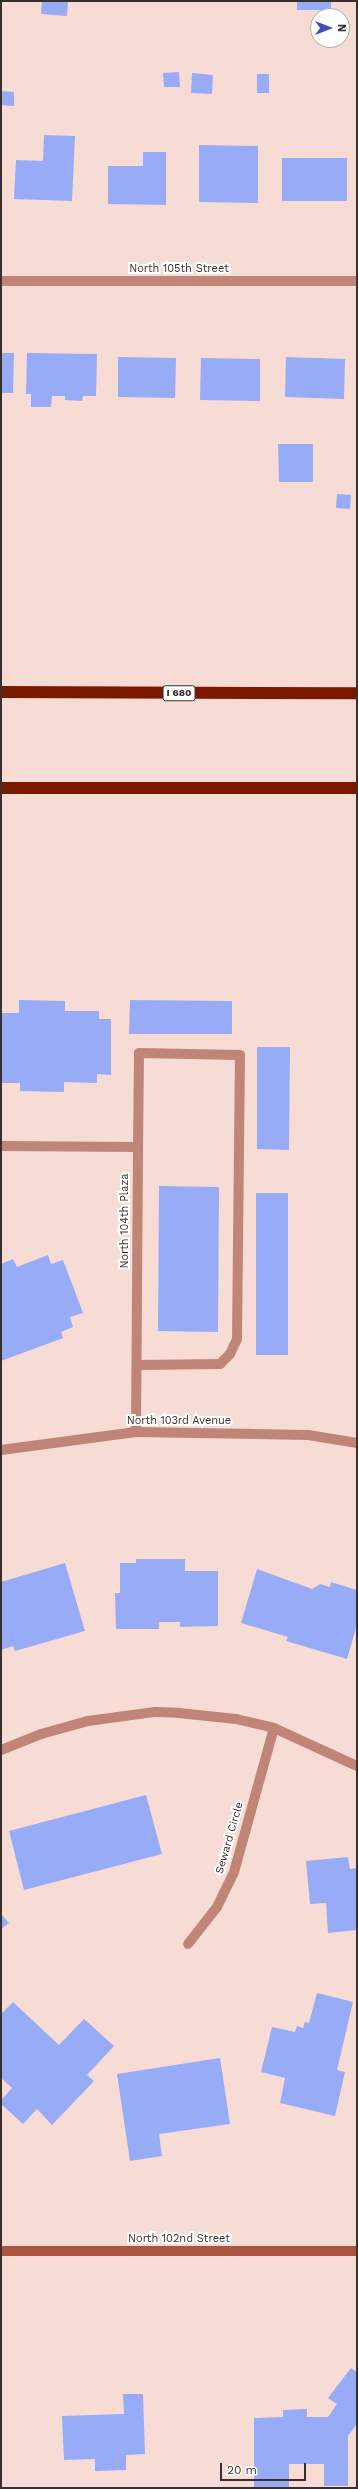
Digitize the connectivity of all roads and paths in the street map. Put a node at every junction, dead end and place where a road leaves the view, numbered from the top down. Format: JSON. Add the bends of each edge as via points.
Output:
{"nodes":[{"id":1,"x":1,"y":281,"type":"edge"},
{"id":2,"x":357,"y":282,"type":"edge"},
{"id":3,"x":1,"y":692,"type":"edge"},
{"id":4,"x":357,"y":693,"type":"edge"},
{"id":5,"x":1,"y":788,"type":"edge"},
{"id":6,"x":357,"y":788,"type":"edge"},
{"id":7,"x":1,"y":1146,"type":"edge"},
{"id":8,"x":138,"y":1147,"type":"junction"},
{"id":9,"x":137,"y":1365,"type":"junction"},
{"id":10,"x":136,"y":1432,"type":"junction"},
{"id":11,"x":357,"y":1443,"type":"edge"},
{"id":12,"x":1,"y":1450,"type":"edge"},
{"id":13,"x":274,"y":1728,"type":"junction"},
{"id":14,"x":1,"y":1750,"type":"edge"},
{"id":15,"x":357,"y":1766,"type":"edge"},
{"id":16,"x":188,"y":1944,"type":"dead end"},
{"id":17,"x":1,"y":2251,"type":"edge"},
{"id":18,"x":357,"y":2251,"type":"edge"}],
"edges":[{"from":1,"to":2,"type":"street","name":"North 105th Street"},
{"from":3,"to":4,"type":"highway","number":"I 680"},
{"from":5,"to":6,"type":"highway"},
{"from":7,"to":8,"type":"street"},
{"from":8,"to":9,"type":"street","name":"North 104th Plaza"},
{"from":8,"to":9,"type":"street","name":"North 104th Plaza","via":[[139,1052],[240,1055],[237,1339],[230,1354],[220,1364]]},
{"from":9,"to":10,"type":"street","name":"North 104th Plaza"},
{"from":10,"to":11,"type":"street","name":"North 103rd Avenue","via":[[308,1435]]},
{"from":10,"to":12,"type":"street","name":"North 103rd Avenue"},
{"from":13,"to":14,"type":"street","via":[[212,1716],[155,1712],[73,1724]]},
{"from":13,"to":15,"type":"street"},
{"from":13,"to":16,"type":"street","name":"Seward Circle","via":[[234,1872],[217,1907]]},
{"from":17,"to":18,"type":"main road","name":"North 102nd Street"}]}
